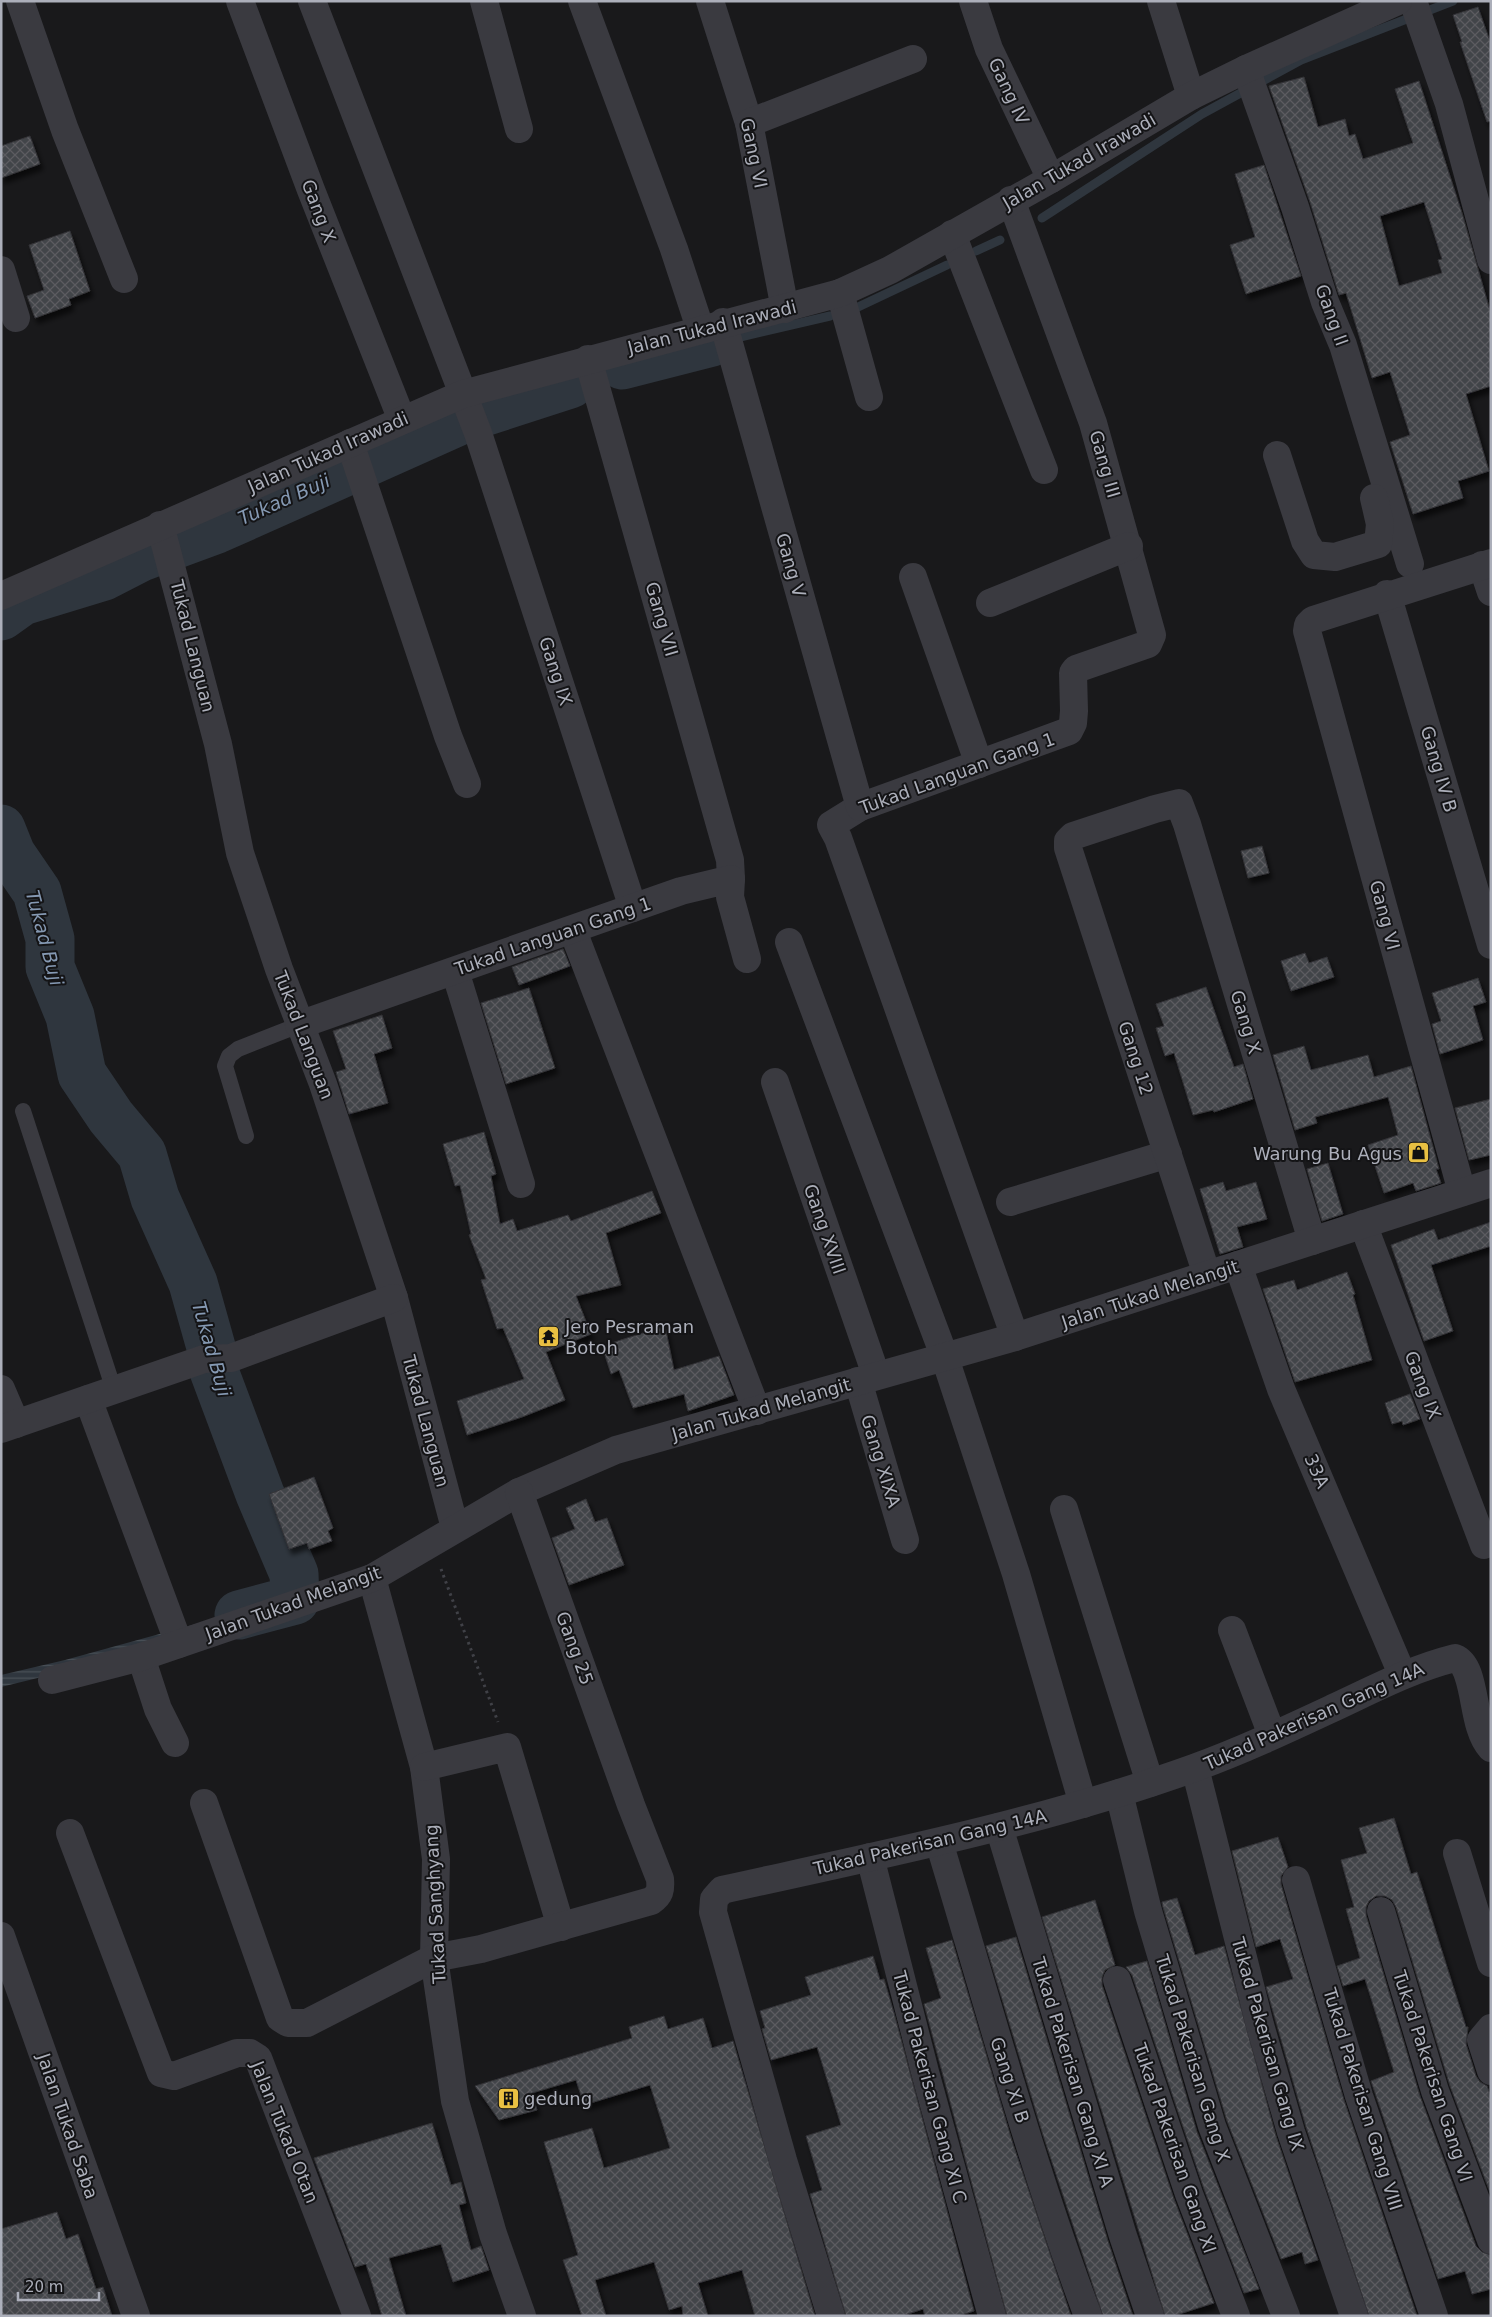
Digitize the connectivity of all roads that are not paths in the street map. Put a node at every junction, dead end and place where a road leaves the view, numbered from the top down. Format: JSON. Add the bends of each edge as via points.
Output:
{"nodes":[{"id":1,"x":14,"y":1,"type":"edge"},
{"id":2,"x":20,"y":1,"type":"edge"},
{"id":3,"x":240,"y":1,"type":"edge"},
{"id":4,"x":312,"y":1,"type":"edge"},
{"id":5,"x":484,"y":1,"type":"edge"},
{"id":6,"x":582,"y":1,"type":"edge"},
{"id":7,"x":710,"y":1,"type":"edge"},
{"id":8,"x":973,"y":1,"type":"edge"},
{"id":9,"x":1161,"y":1,"type":"edge"},
{"id":10,"x":1409,"y":4,"type":"edge"},
{"id":11,"x":1,"y":6,"type":"edge"},
{"id":12,"x":1354,"y":10,"type":"edge"},
{"id":13,"x":914,"y":59,"type":"dead end"},
{"id":14,"x":1249,"y":77,"type":"junction"},
{"id":15,"x":1191,"y":96,"type":"junction"},
{"id":16,"x":749,"y":124,"type":"junction"},
{"id":17,"x":519,"y":129,"type":"dead end"},
{"id":18,"x":1051,"y":179,"type":"junction"},
{"id":19,"x":1010,"y":200,"type":"junction"},
{"id":20,"x":952,"y":234,"type":"junction"},
{"id":21,"x":1491,"y":260,"type":"edge"},
{"id":22,"x":1,"y":270,"type":"edge"},
{"id":23,"x":124,"y":279,"type":"dead end"},
{"id":24,"x":840,"y":293,"type":"junction"},
{"id":25,"x":1326,"y":302,"type":"junction"},
{"id":26,"x":785,"y":308,"type":"junction"},
{"id":27,"x":16,"y":318,"type":"dead end"},
{"id":28,"x":711,"y":325,"type":"junction"},
{"id":29,"x":590,"y":368,"type":"junction"},
{"id":30,"x":869,"y":397,"type":"dead end"},
{"id":31,"x":466,"y":400,"type":"junction"},
{"id":32,"x":402,"y":420,"type":"junction"},
{"id":33,"x":1277,"y":455,"type":"dead end"},
{"id":34,"x":355,"y":459,"type":"junction"},
{"id":35,"x":1044,"y":470,"type":"dead end"},
{"id":36,"x":165,"y":542,"type":"junction"},
{"id":37,"x":1129,"y":546,"type":"junction"},
{"id":38,"x":1410,"y":564,"type":"dead end"},
{"id":39,"x":1487,"y":564,"type":"edge"},
{"id":40,"x":913,"y":576,"type":"dead end"},
{"id":41,"x":1491,"y":592,"type":"edge"},
{"id":42,"x":1387,"y":594,"type":"junction"},
{"id":43,"x":1,"y":596,"type":"edge"},
{"id":44,"x":990,"y":602,"type":"dead end"},
{"id":45,"x":1072,"y":684,"type":"joint"},
{"id":46,"x":979,"y":764,"type":"junction"},
{"id":47,"x":467,"y":784,"type":"dead end"},
{"id":48,"x":1179,"y":803,"type":"joint"},
{"id":49,"x":860,"y":807,"type":"junction"},
{"id":50,"x":731,"y":879,"type":"junction"},
{"id":51,"x":633,"y":908,"type":"junction"},
{"id":52,"x":572,"y":931,"type":"junction"},
{"id":53,"x":789,"y":942,"type":"dead end"},
{"id":54,"x":1491,"y":944,"type":"edge"},
{"id":55,"x":747,"y":959,"type":"dead end"},
{"id":56,"x":455,"y":971,"type":"junction"},
{"id":57,"x":299,"y":1025,"type":"junction"},
{"id":58,"x":775,"y":1082,"type":"dead end"},
{"id":59,"x":23,"y":1112,"type":"dead end"},
{"id":60,"x":246,"y":1136,"type":"dead end"},
{"id":61,"x":1168,"y":1154,"type":"junction"},
{"id":62,"x":1491,"y":1183,"type":"edge"},
{"id":63,"x":520,"y":1184,"type":"dead end"},
{"id":64,"x":1462,"y":1192,"type":"junction"},
{"id":65,"x":1010,"y":1202,"type":"dead end"},
{"id":66,"x":1363,"y":1224,"type":"junction"},
{"id":67,"x":1312,"y":1241,"type":"junction"},
{"id":68,"x":1238,"y":1265,"type":"junction"},
{"id":69,"x":1207,"y":1275,"type":"junction"},
{"id":70,"x":394,"y":1298,"type":"junction"},
{"id":71,"x":1015,"y":1337,"type":"junction"},
{"id":72,"x":945,"y":1358,"type":"junction"},
{"id":73,"x":867,"y":1378,"type":"junction"},
{"id":74,"x":1,"y":1389,"type":"edge"},
{"id":75,"x":114,"y":1390,"type":"junction"},
{"id":76,"x":88,"y":1399,"type":"junction"},
{"id":77,"x":757,"y":1411,"type":"junction"},
{"id":78,"x":9,"y":1427,"type":"edge"},
{"id":79,"x":519,"y":1492,"type":"junction"},
{"id":80,"x":1064,"y":1509,"type":"dead end"},
{"id":81,"x":455,"y":1528,"type":"junction"},
{"id":82,"x":905,"y":1540,"type":"dead end"},
{"id":83,"x":1484,"y":1545,"type":"dead end"},
{"id":84,"x":372,"y":1578,"type":"junction"},
{"id":85,"x":1232,"y":1630,"type":"dead end"},
{"id":86,"x":176,"y":1635,"type":"junction"},
{"id":87,"x":141,"y":1657,"type":"junction"},
{"id":88,"x":1402,"y":1674,"type":"junction"},
{"id":89,"x":52,"y":1680,"type":"dead end"},
{"id":90,"x":1272,"y":1735,"type":"junction"},
{"id":91,"x":175,"y":1743,"type":"dead end"},
{"id":92,"x":1491,"y":1748,"type":"edge"},
{"id":93,"x":424,"y":1767,"type":"junction"},
{"id":94,"x":1195,"y":1768,"type":"junction"},
{"id":95,"x":1150,"y":1782,"type":"junction"},
{"id":96,"x":1119,"y":1793,"type":"junction"},
{"id":97,"x":204,"y":1802,"type":"dead end"},
{"id":98,"x":1083,"y":1804,"type":"junction"},
{"id":99,"x":999,"y":1826,"type":"junction"},
{"id":100,"x":70,"y":1833,"type":"dead end"},
{"id":101,"x":939,"y":1842,"type":"junction"},
{"id":102,"x":1457,"y":1853,"type":"dead end"},
{"id":103,"x":870,"y":1857,"type":"junction"},
{"id":104,"x":1296,"y":1880,"type":"dead end"},
{"id":105,"x":1381,"y":1911,"type":"dead end"},
{"id":106,"x":561,"y":1927,"type":"junction"},
{"id":107,"x":1,"y":1936,"type":"edge"},
{"id":108,"x":434,"y":1958,"type":"junction"},
{"id":109,"x":1491,"y":1963,"type":"edge"},
{"id":110,"x":1117,"y":1980,"type":"dead end"},
{"id":111,"x":1491,"y":2028,"type":"edge"},
{"id":112,"x":1491,"y":2070,"type":"edge"},
{"id":113,"x":1491,"y":2240,"type":"edge"},
{"id":114,"x":136,"y":2316,"type":"edge"},
{"id":115,"x":357,"y":2316,"type":"edge"},
{"id":116,"x":522,"y":2316,"type":"edge"},
{"id":117,"x":831,"y":2316,"type":"edge"},
{"id":118,"x":992,"y":2316,"type":"edge"},
{"id":119,"x":1088,"y":2316,"type":"edge"},
{"id":120,"x":1150,"y":2316,"type":"edge"},
{"id":121,"x":1236,"y":2316,"type":"edge"},
{"id":122,"x":1286,"y":2316,"type":"edge"},
{"id":123,"x":1354,"y":2316,"type":"edge"},
{"id":124,"x":1434,"y":2316,"type":"edge"}],
"edges":[{"from":1,"to":11,"type":"street"},
{"from":2,"to":23,"type":"street","via":[[64,130]]},
{"from":3,"to":32,"type":"street","name":"Gang X","via":[[310,190]]},
{"from":4,"to":31,"type":"street","name":"Gang IX"},
{"from":5,"to":17,"type":"street"},
{"from":6,"to":28,"type":"street","name":"Gang V","via":[[674,249]]},
{"from":7,"to":16,"type":"street","name":"Gang VI"},
{"from":8,"to":18,"type":"street","name":"Gang IV","via":[[989,49]]},
{"from":9,"to":15,"type":"street"},
{"from":10,"to":12,"type":"street","name":"Jalan Tukad Irawadi"},
{"from":10,"to":21,"type":"street","via":[[1427,37],[1449,104]]},
{"from":12,"to":14,"type":"street","name":"Jalan Tukad Irawadi"},
{"from":13,"to":16,"type":"street"},
{"from":14,"to":15,"type":"street","name":"Jalan Tukad Irawadi"},
{"from":14,"to":25,"type":"street","name":"Gang II"},
{"from":15,"to":18,"type":"street","name":"Jalan Tukad Irawadi"},
{"from":16,"to":26,"type":"street","name":"Gang VI"},
{"from":18,"to":19,"type":"street","name":"Jalan Tukad Irawadi"},
{"from":19,"to":20,"type":"street","name":"Jalan Tukad Irawadi"},
{"from":19,"to":37,"type":"street","name":"Gang III","via":[[1093,423]]},
{"from":20,"to":24,"type":"street","name":"Jalan Tukad Irawadi","via":[[890,270]]},
{"from":20,"to":35,"type":"street"},
{"from":22,"to":27,"type":"street"},
{"from":24,"to":26,"type":"street","name":"Jalan Tukad Irawadi"},
{"from":24,"to":30,"type":"street"},
{"from":25,"to":33,"type":"street","via":[[1380,524],[1378,544],[1335,557],[1314,555],[1305,541]]},
{"from":25,"to":38,"type":"street","name":"Gang II","via":[[1343,345]]},
{"from":26,"to":28,"type":"street","name":"Jalan Tukad Irawadi"},
{"from":28,"to":29,"type":"street","name":"Jalan Tukad Irawadi"},
{"from":28,"to":49,"type":"street","name":"Gang V"},
{"from":29,"to":31,"type":"street","name":"Jalan Tukad Irawadi"},
{"from":29,"to":50,"type":"street","name":"Gang VII","via":[[730,860]]},
{"from":31,"to":32,"type":"street","name":"Jalan Tukad Irawadi"},
{"from":31,"to":51,"type":"street","name":"Gang IX"},
{"from":32,"to":34,"type":"street","name":"Jalan Tukad Irawadi"},
{"from":34,"to":36,"type":"street","name":"Jalan Tukad Irawadi"},
{"from":34,"to":47,"type":"street"},
{"from":36,"to":43,"type":"street","name":"Jalan Tukad Irawadi"},
{"from":36,"to":57,"type":"street","name":"Tukad Languan","via":[[218,744],[240,853]]},
{"from":37,"to":44,"type":"street"},
{"from":37,"to":45,"type":"street","name":"Gang III","via":[[1152,640],[1076,669]]},
{"from":39,"to":41,"type":"street"},
{"from":39,"to":42,"type":"street"},
{"from":40,"to":46,"type":"street"},
{"from":42,"to":54,"type":"street","name":"Gang IV B"},
{"from":42,"to":64,"type":"street","name":"Gang VI","via":[[1313,620],[1308,625],[1309,638]]},
{"from":45,"to":46,"type":"street","name":"Tukad Languan Gang 1","via":[[1074,711],[1069,731]]},
{"from":46,"to":49,"type":"street","name":"Tukad Languan Gang 1"},
{"from":48,"to":61,"type":"street","name":"Gang 12","via":[[1082,832],[1068,841]]},
{"from":48,"to":67,"type":"street","name":"Gang X"},
{"from":49,"to":71,"type":"street","name":"Tukad Languan Gang 1","via":[[831,825]]},
{"from":50,"to":51,"type":"street","name":"Tukad Languan Gang 1","via":[[681,891]]},
{"from":50,"to":55,"type":"street","via":[[730,897]]},
{"from":51,"to":52,"type":"street","name":"Tukad Languan Gang 1"},
{"from":52,"to":56,"type":"street","name":"Tukad Languan Gang 1"},
{"from":52,"to":77,"type":"street"},
{"from":53,"to":72,"type":"street"},
{"from":56,"to":57,"type":"street","name":"Tukad Languan Gang 1"},
{"from":56,"to":63,"type":"street"},
{"from":57,"to":60,"type":"lane","via":[[238,1049],[229,1056],[225,1066]]},
{"from":57,"to":70,"type":"street","name":"Tukad Languan","via":[[323,1084]]},
{"from":58,"to":73,"type":"street","name":"Gang XVIII"},
{"from":59,"to":75,"type":"lane"},
{"from":61,"to":65,"type":"street"},
{"from":61,"to":69,"type":"street","name":"Gang 12"},
{"from":62,"to":64,"type":"street","name":"Jalan Tukad Melangit"},
{"from":64,"to":66,"type":"street","name":"Jalan Tukad Melangit"},
{"from":66,"to":67,"type":"street","name":"Jalan Tukad Melangit"},
{"from":66,"to":83,"type":"street","name":"Gang IX"},
{"from":67,"to":68,"type":"street","name":"Jalan Tukad Melangit"},
{"from":68,"to":69,"type":"street","name":"Jalan Tukad Melangit"},
{"from":68,"to":88,"type":"street","name":"33A","via":[[1281,1389]]},
{"from":69,"to":71,"type":"street","name":"Jalan Tukad Melangit"},
{"from":70,"to":75,"type":"street","via":[[231,1358],[204,1359]]},
{"from":70,"to":81,"type":"street","name":"Tukad Languan"},
{"from":71,"to":72,"type":"street","name":"Jalan Tukad Melangit"},
{"from":72,"to":73,"type":"street","name":"Jalan Tukad Melangit"},
{"from":72,"to":98,"type":"street","via":[[1016,1574]]},
{"from":73,"to":77,"type":"street","name":"Jalan Tukad Melangit"},
{"from":73,"to":82,"type":"street","name":"Gang XIXA"},
{"from":74,"to":78,"type":"street"},
{"from":75,"to":76,"type":"street"},
{"from":76,"to":78,"type":"street"},
{"from":76,"to":86,"type":"street"},
{"from":77,"to":79,"type":"street","name":"Jalan Tukad Melangit","via":[[616,1450]]},
{"from":79,"to":81,"type":"street","name":"Jalan Tukad Melangit"},
{"from":79,"to":106,"type":"street","name":"Gang 25","via":[[660,1879],[658,1896],[652,1901]]},
{"from":80,"to":95,"type":"street"},
{"from":81,"to":84,"type":"street","name":"Jalan Tukad Melangit"},
{"from":84,"to":86,"type":"street","name":"Jalan Tukad Melangit"},
{"from":84,"to":93,"type":"street","name":"Tukad Sanghyang"},
{"from":85,"to":90,"type":"street"},
{"from":86,"to":87,"type":"street","name":"Jalan Tukad Melangit"},
{"from":87,"to":89,"type":"street","name":"Jalan Tukad Melangit"},
{"from":87,"to":91,"type":"street","via":[[158,1709]]},
{"from":88,"to":90,"type":"street","name":"Tukad Pakerisan Gang 14A"},
{"from":88,"to":92,"type":"street","name":"Tukad Pakerisan Gang 14A","via":[[1455,1658],[1462,1661],[1468,1670],[1483,1740]]},
{"from":90,"to":94,"type":"street","name":"Tukad Pakerisan Gang 14A"},
{"from":93,"to":106,"type":"street","via":[[507,1747]]},
{"from":93,"to":108,"type":"street","name":"Tukad Sanghyang","via":[[436,1859]]},
{"from":94,"to":95,"type":"street","name":"Tukad Pakerisan Gang 14A"},
{"from":94,"to":123,"type":"street","name":"Tukad Pakerisan Gang IX","via":[[1260,2025],[1291,2132]]},
{"from":95,"to":96,"type":"street","name":"Tukad Pakerisan Gang 14A"},
{"from":96,"to":98,"type":"street","name":"Tukad Pakerisan Gang 14A"},
{"from":96,"to":122,"type":"street","name":"Tukad Pakerisan Gang X","via":[[1148,1911],[1212,2126]]},
{"from":97,"to":108,"type":"street","via":[[280,2018],[288,2023],[307,2023]]},
{"from":98,"to":99,"type":"street","name":"Tukad Pakerisan Gang 14A"},
{"from":99,"to":101,"type":"street","name":"Tukad Pakerisan Gang 14A"},
{"from":99,"to":120,"type":"street","name":"Tukad Pakerisan Gang XI A"},
{"from":100,"to":115,"type":"street","name":"Jalan Tukad Otan","via":[[161,2073],[174,2076],[236,2054],[250,2052],[258,2058]]},
{"from":101,"to":103,"type":"street","name":"Tukad Pakerisan Gang 14A"},
{"from":101,"to":119,"type":"street","name":"Gang XI B","via":[[1057,2232]]},
{"from":102,"to":109,"type":"street"},
{"from":103,"to":117,"type":"street","name":"Tukad Pakerisan Gang 14A","via":[[722,1890],[714,1899],[713,1906],[783,2160]]},
{"from":103,"to":118,"type":"street","name":"Tukad Pakerisan Gang XI C"},
{"from":104,"to":124,"type":"street","name":"Tukad Pakerisan Gang VIII","via":[[1359,2096]]},
{"from":105,"to":113,"type":"street","name":"Tukad Pakerisan Gang VI","via":[[1435,2091]]},
{"from":106,"to":108,"type":"street"},
{"from":107,"to":114,"type":"street","name":"Jalan Tukad Saba"},
{"from":108,"to":116,"type":"street","name":"Tukad Sanghyang","via":[[455,2101],[493,2234]]},
{"from":110,"to":121,"type":"street","name":"Tukad Pakerisan Gang XI","via":[[1175,2155]]},
{"from":111,"to":112,"type":"street","via":[[1481,2040]]}]}
